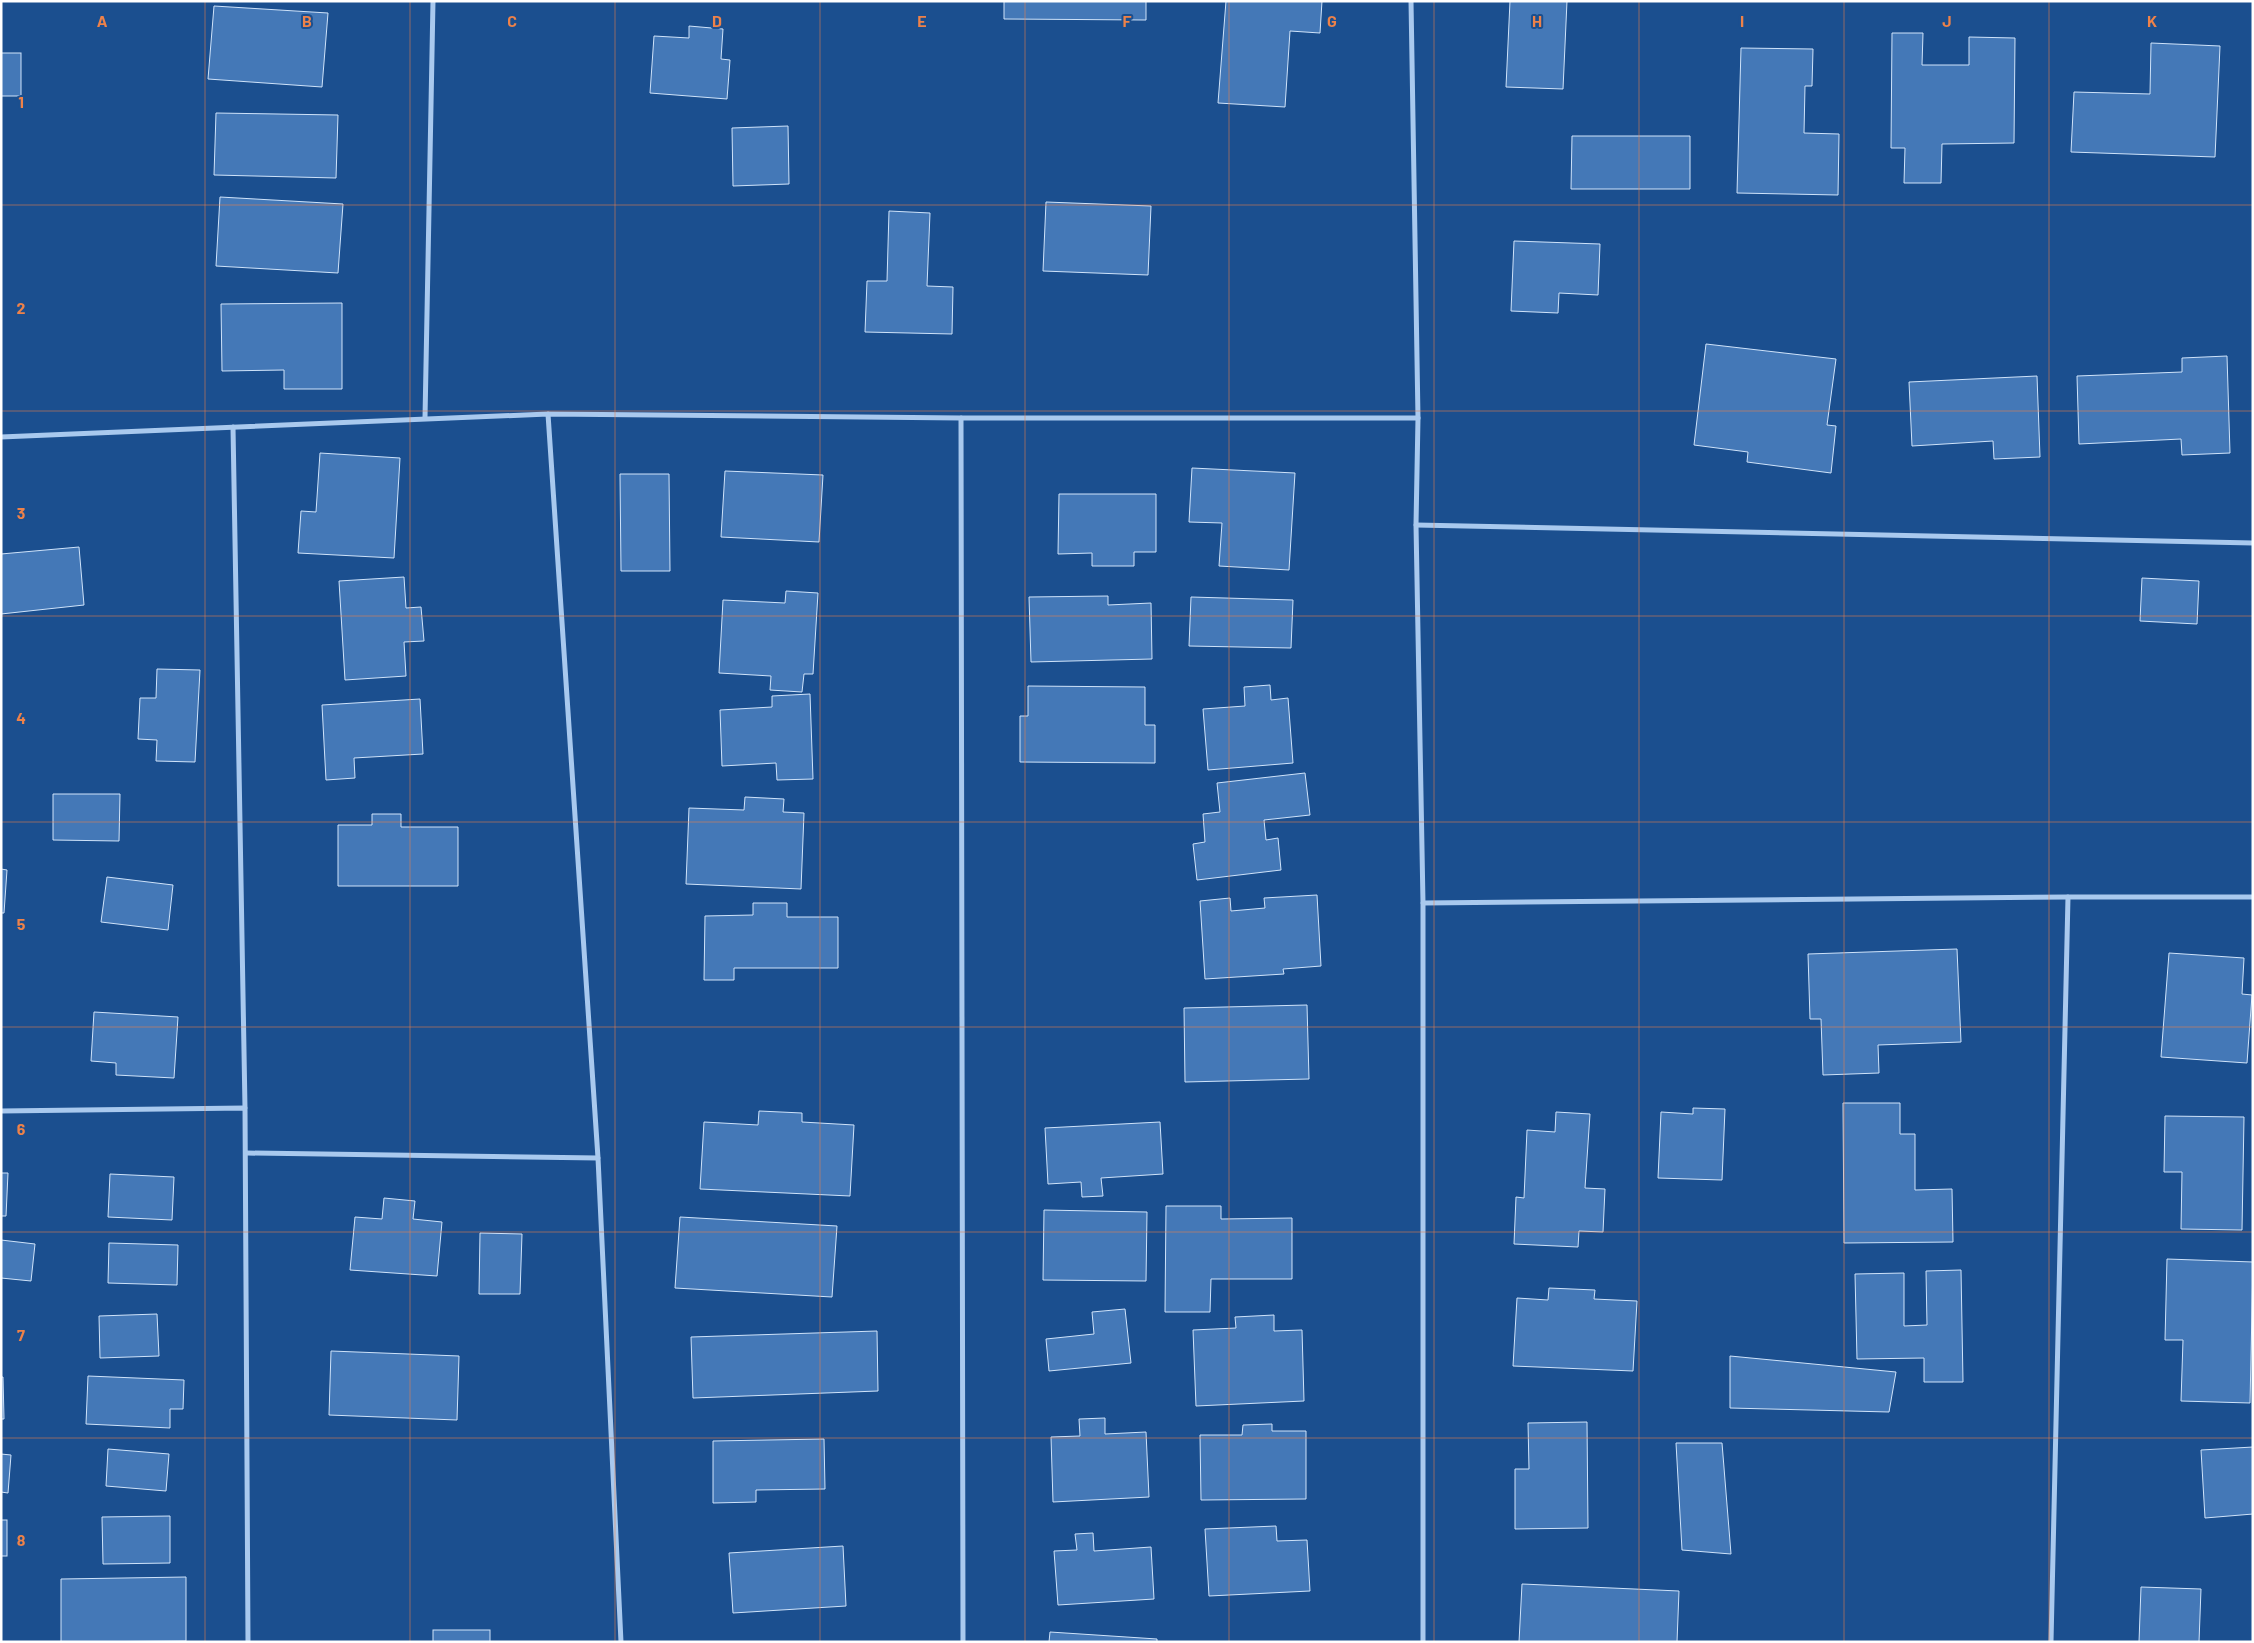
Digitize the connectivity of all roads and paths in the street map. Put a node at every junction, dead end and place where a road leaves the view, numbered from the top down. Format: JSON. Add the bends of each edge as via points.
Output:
{"nodes":[{"id":1,"x":433,"y":1,"type":"edge"},
{"id":2,"x":1411,"y":1,"type":"edge"},
{"id":3,"x":548,"y":414,"type":"junction"},
{"id":4,"x":424,"y":418,"type":"junction"},
{"id":5,"x":961,"y":418,"type":"junction"},
{"id":6,"x":1418,"y":418,"type":"junction"},
{"id":7,"x":233,"y":427,"type":"junction"},
{"id":8,"x":1,"y":437,"type":"edge"},
{"id":9,"x":1416,"y":525,"type":"junction"},
{"id":10,"x":2253,"y":543,"type":"edge"},
{"id":11,"x":2068,"y":897,"type":"junction"},
{"id":12,"x":2253,"y":898,"type":"edge"},
{"id":13,"x":1423,"y":903,"type":"junction"},
{"id":14,"x":245,"y":1108,"type":"junction"},
{"id":15,"x":1,"y":1111,"type":"edge"},
{"id":16,"x":247,"y":1153,"type":"junction"},
{"id":17,"x":598,"y":1158,"type":"junction"},
{"id":18,"x":248,"y":1642,"type":"edge"},
{"id":19,"x":621,"y":1642,"type":"edge"},
{"id":20,"x":963,"y":1642,"type":"edge"},
{"id":21,"x":1423,"y":1642,"type":"edge"},
{"id":22,"x":2051,"y":1642,"type":"edge"}],
"edges":[{"from":1,"to":4,"type":"street"},
{"from":2,"to":6,"type":"street"},
{"from":3,"to":4,"type":"street"},
{"from":3,"to":5,"type":"street"},
{"from":3,"to":17,"type":"street"},
{"from":4,"to":7,"type":"street"},
{"from":5,"to":6,"type":"street"},
{"from":5,"to":20,"type":"street"},
{"from":6,"to":9,"type":"street"},
{"from":7,"to":8,"type":"street"},
{"from":7,"to":14,"type":"street"},
{"from":9,"to":10,"type":"street"},
{"from":9,"to":13,"type":"street"},
{"from":11,"to":12,"type":"street"},
{"from":11,"to":13,"type":"street"},
{"from":11,"to":22,"type":"street"},
{"from":13,"to":21,"type":"street"},
{"from":14,"to":15,"type":"street"},
{"from":14,"to":16,"type":"street"},
{"from":16,"to":17,"type":"street"},
{"from":16,"to":18,"type":"street"},
{"from":17,"to":19,"type":"street"}]}
